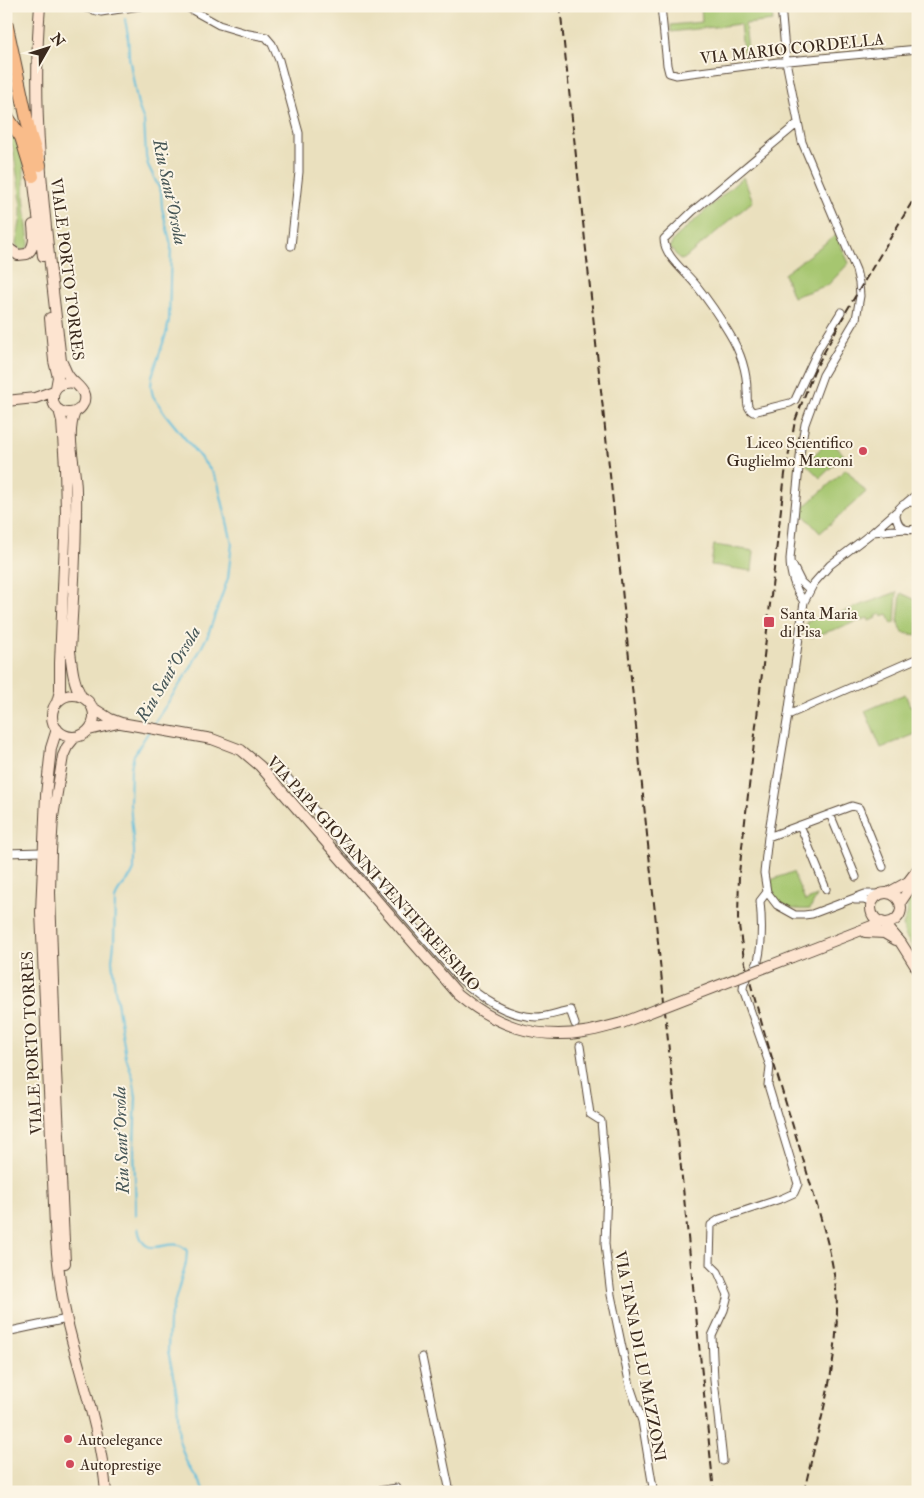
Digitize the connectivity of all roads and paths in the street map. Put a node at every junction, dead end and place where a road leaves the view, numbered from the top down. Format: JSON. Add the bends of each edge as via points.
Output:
{"nodes":[{"id":1,"x":40,"y":6,"type":"edge"},
{"id":2,"x":78,"y":6,"type":"edge"},
{"id":3,"x":140,"y":6,"type":"edge"},
{"id":4,"x":184,"y":6,"type":"edge"},
{"id":5,"x":661,"y":6,"type":"edge"},
{"id":6,"x":781,"y":6,"type":"edge"},
{"id":7,"x":6,"y":22,"type":"edge"},
{"id":8,"x":918,"y":48,"type":"edge"},
{"id":9,"x":786,"y":61,"type":"junction"},
{"id":10,"x":6,"y":115,"type":"edge"},
{"id":11,"x":798,"y":123,"type":"junction"},
{"id":12,"x":35,"y":175,"type":"junction"},
{"id":13,"x":291,"y":246,"type":"dead end"},
{"id":14,"x":8,"y":248,"type":"dead end"},
{"id":15,"x":840,"y":312,"type":"dead end"},
{"id":16,"x":75,"y":383,"type":"junction"},
{"id":17,"x":55,"y":389,"type":"junction"},
{"id":18,"x":35,"y":398,"type":"junction"},
{"id":19,"x":6,"y":401,"type":"edge"},
{"id":20,"x":56,"y":406,"type":"junction"},
{"id":21,"x":75,"y":412,"type":"junction"},
{"id":22,"x":918,"y":493,"type":"edge"},
{"id":23,"x":907,"y":502,"type":"junction"},
{"id":24,"x":918,"y":504,"type":"edge"},
{"id":25,"x":897,"y":511,"type":"junction"},
{"id":26,"x":913,"y":530,"type":"edge"},
{"id":27,"x":873,"y":532,"type":"junction"},
{"id":28,"x":790,"y":559,"type":"junction"},
{"id":29,"x":810,"y":590,"type":"junction"},
{"id":30,"x":804,"y":602,"type":"junction"},
{"id":31,"x":918,"y":658,"type":"edge"},
{"id":32,"x":81,"y":696,"type":"junction"},
{"id":33,"x":57,"y":702,"type":"junction"},
{"id":34,"x":93,"y":708,"type":"junction"},
{"id":35,"x":788,"y":715,"type":"junction"},
{"id":36,"x":121,"y":723,"type":"junction"},
{"id":37,"x":57,"y":729,"type":"junction"},
{"id":38,"x":89,"y":730,"type":"junction"},
{"id":39,"x":75,"y":737,"type":"junction"},
{"id":40,"x":283,"y":772,"type":"dead end"},
{"id":41,"x":830,"y":814,"type":"junction"},
{"id":42,"x":800,"y":825,"type":"junction"},
{"id":43,"x":768,"y":837,"type":"junction"},
{"id":44,"x":42,"y":852,"type":"junction"},
{"id":45,"x":6,"y":853,"type":"edge"},
{"id":46,"x":351,"y":854,"type":"junction"},
{"id":47,"x":340,"y":858,"type":"junction"},
{"id":48,"x":882,"y":868,"type":"dead end"},
{"id":49,"x":856,"y":877,"type":"dead end"},
{"id":50,"x":917,"y":877,"type":"edge"},
{"id":51,"x":826,"y":889,"type":"dead end"},
{"id":52,"x":767,"y":892,"type":"junction"},
{"id":53,"x":884,"y":893,"type":"junction"},
{"id":54,"x":850,"y":900,"type":"junction"},
{"id":55,"x":900,"y":903,"type":"junction"},
{"id":56,"x":871,"y":907,"type":"junction"},
{"id":57,"x":896,"y":919,"type":"junction"},
{"id":58,"x":883,"y":922,"type":"junction"},
{"id":59,"x":857,"y":932,"type":"junction"},
{"id":60,"x":900,"y":943,"type":"junction"},
{"id":61,"x":918,"y":970,"type":"edge"},
{"id":62,"x":575,"y":1024,"type":"dead end"},
{"id":63,"x":580,"y":1046,"type":"dead end"},
{"id":64,"x":67,"y":1319,"type":"junction"},
{"id":65,"x":6,"y":1332,"type":"edge"},
{"id":66,"x":77,"y":1356,"type":"junction"},
{"id":67,"x":422,"y":1357,"type":"dead end"},
{"id":68,"x":723,"y":1460,"type":"dead end"},
{"id":69,"x":106,"y":1492,"type":"edge"},
{"id":70,"x":371,"y":1492,"type":"edge"},
{"id":71,"x":397,"y":1492,"type":"edge"},
{"id":72,"x":450,"y":1492,"type":"edge"},
{"id":73,"x":644,"y":1492,"type":"edge"}],
"edges":[{"from":1,"to":12,"type":"main road","name":"VIALE PORTO TORRES"},
{"from":2,"to":3,"type":"street","via":[[101,12]]},
{"from":4,"to":13,"type":"street","via":[[219,25],[266,37],[272,44],[299,133],[300,172]]},
{"from":5,"to":9,"type":"street","name":"VIA MARIO CORDELLA","via":[[669,73],[676,75]]},
{"from":6,"to":9,"type":"street"},
{"from":7,"to":12,"type":"highway","via":[[30,134]]},
{"from":8,"to":9,"type":"street","name":"VIA MARIO CORDELLA"},
{"from":9,"to":11,"type":"street"},
{"from":10,"to":12,"type":"highway","via":[[21,137]]},
{"from":11,"to":15,"type":"street","via":[[693,212],[664,239],[664,245],[715,311],[737,347],[745,367],[748,407],[753,412],[795,400]]},
{"from":11,"to":28,"type":"street","via":[[802,142],[856,270],[860,296],[856,319],[823,375],[806,424]]},
{"from":12,"to":14,"type":"main road","via":[[30,200],[34,243],[27,254],[18,255]]},
{"from":12,"to":16,"type":"main road","name":"VIALE PORTO TORRES","via":[[62,361]]},
{"from":12,"to":17,"type":"main road","name":"VIALE PORTO TORRES","via":[[58,377]]},
{"from":16,"to":17,"type":"main road","via":[[61,383]]},
{"from":16,"to":21,"type":"main road","via":[[84,398]]},
{"from":17,"to":18,"type":"main road"},
{"from":17,"to":20,"type":"main road"},
{"from":18,"to":19,"type":"main road"},
{"from":18,"to":20,"type":"main road"},
{"from":20,"to":21,"type":"main road","via":[[64,413]]},
{"from":20,"to":33,"type":"main road","via":[[62,421],[66,514]]},
{"from":21,"to":32,"type":"main road","via":[[71,420],[76,490],[70,651],[73,674]]},
{"from":22,"to":23,"type":"street"},
{"from":23,"to":24,"type":"street"},
{"from":23,"to":25,"type":"street"},
{"from":25,"to":26,"type":"street","via":[[896,519],[901,527]]},
{"from":25,"to":27,"type":"street"},
{"from":26,"to":27,"type":"street"},
{"from":27,"to":29,"type":"street","via":[[830,565]]},
{"from":28,"to":29,"type":"street","via":[[801,582]]},
{"from":28,"to":30,"type":"street","via":[[791,575]]},
{"from":29,"to":30,"type":"street"},
{"from":30,"to":35,"type":"street"},
{"from":31,"to":35,"type":"street"},
{"from":32,"to":33,"type":"main road","via":[[64,696]]},
{"from":32,"to":34,"type":"main road"},
{"from":33,"to":37,"type":"main road","via":[[52,715]]},
{"from":34,"to":36,"type":"main road","name":"VIA PAPA GIOVANNI VENTITREESIMO"},
{"from":34,"to":38,"type":"main road","via":[[93,723]]},
{"from":35,"to":43,"type":"street"},
{"from":36,"to":38,"type":"main road","name":"VIA PAPA GIOVANNI VENTITREESIMO"},
{"from":36,"to":47,"type":"main road","name":"VIA PAPA GIOVANNI VENTITREESIMO","via":[[212,739],[240,750],[260,766]]},
{"from":37,"to":39,"type":"main road"},
{"from":37,"to":44,"type":"main road","name":"VIALE PORTO TORRES","via":[[48,769]]},
{"from":38,"to":39,"type":"main road"},
{"from":39,"to":66,"type":"main road","name":"VIALE PORTO TORRES","via":[[63,756],[53,818],[50,893],[61,1201],[66,1281]]},
{"from":40,"to":46,"type":"street"},
{"from":41,"to":42,"type":"street"},
{"from":41,"to":48,"type":"street","via":[[852,806],[858,808]]},
{"from":41,"to":49,"type":"street"},
{"from":42,"to":43,"type":"street"},
{"from":42,"to":51,"type":"street"},
{"from":43,"to":52,"type":"street","via":[[764,873]]},
{"from":44,"to":45,"type":"street"},
{"from":44,"to":64,"type":"main road","name":"VIALE PORTO TORRES","via":[[41,922],[55,1229]]},
{"from":46,"to":47,"type":"street"},
{"from":46,"to":62,"type":"street","via":[[460,979],[479,996],[520,1015],[537,1017],[570,1010]]},
{"from":47,"to":59,"type":"main road","name":"VIA PAPA GIOVANNI VENTITREESIMO","bridge":true,"via":[[458,994],[473,1007],[523,1031],[553,1034],[584,1032],[622,1023]]},
{"from":50,"to":53,"type":"main road"},
{"from":50,"to":55,"type":"main road"},
{"from":52,"to":54,"type":"street","via":[[782,909],[804,916]]},
{"from":52,"to":68,"type":"street","via":[[760,901],[762,929],[758,962],[743,983],[743,989],[770,1066],[768,1085],[798,1184],[794,1193],[720,1219],[711,1226],[710,1264],[718,1272],[728,1295],[712,1336]]},
{"from":53,"to":54,"type":"street","via":[[868,893]]},
{"from":53,"to":55,"type":"main road","via":[[895,896]]},
{"from":53,"to":56,"type":"main road","via":[[874,899]]},
{"from":54,"to":56,"type":"street","via":[[864,900]]},
{"from":55,"to":57,"type":"main road"},
{"from":56,"to":58,"type":"main road","via":[[873,916]]},
{"from":56,"to":59,"type":"main road","via":[[868,919]]},
{"from":57,"to":58,"type":"main road"},
{"from":57,"to":60,"type":"main road"},
{"from":58,"to":59,"type":"main road","name":"VIA PAPA GIOVANNI VENTITREESIMO"},
{"from":58,"to":60,"type":"main road"},
{"from":59,"to":60,"type":"main road","via":[[884,933]]},
{"from":60,"to":61,"type":"main road"},
{"from":63,"to":73,"type":"street","name":"VIA TANA DI LU MAZZONI","via":[[590,1114],[601,1122],[607,1189],[605,1244],[611,1295],[630,1386],[642,1421],[653,1488]]},
{"from":64,"to":65,"type":"street"},
{"from":64,"to":66,"type":"main road","name":"VIALE PORTO TORRES"},
{"from":66,"to":69,"type":"main road","name":"VIALE PORTO TORRES","via":[[101,1444]]},
{"from":67,"to":72,"type":"street"},
{"from":70,"to":71,"type":"street","via":[[397,1488]]}]}
